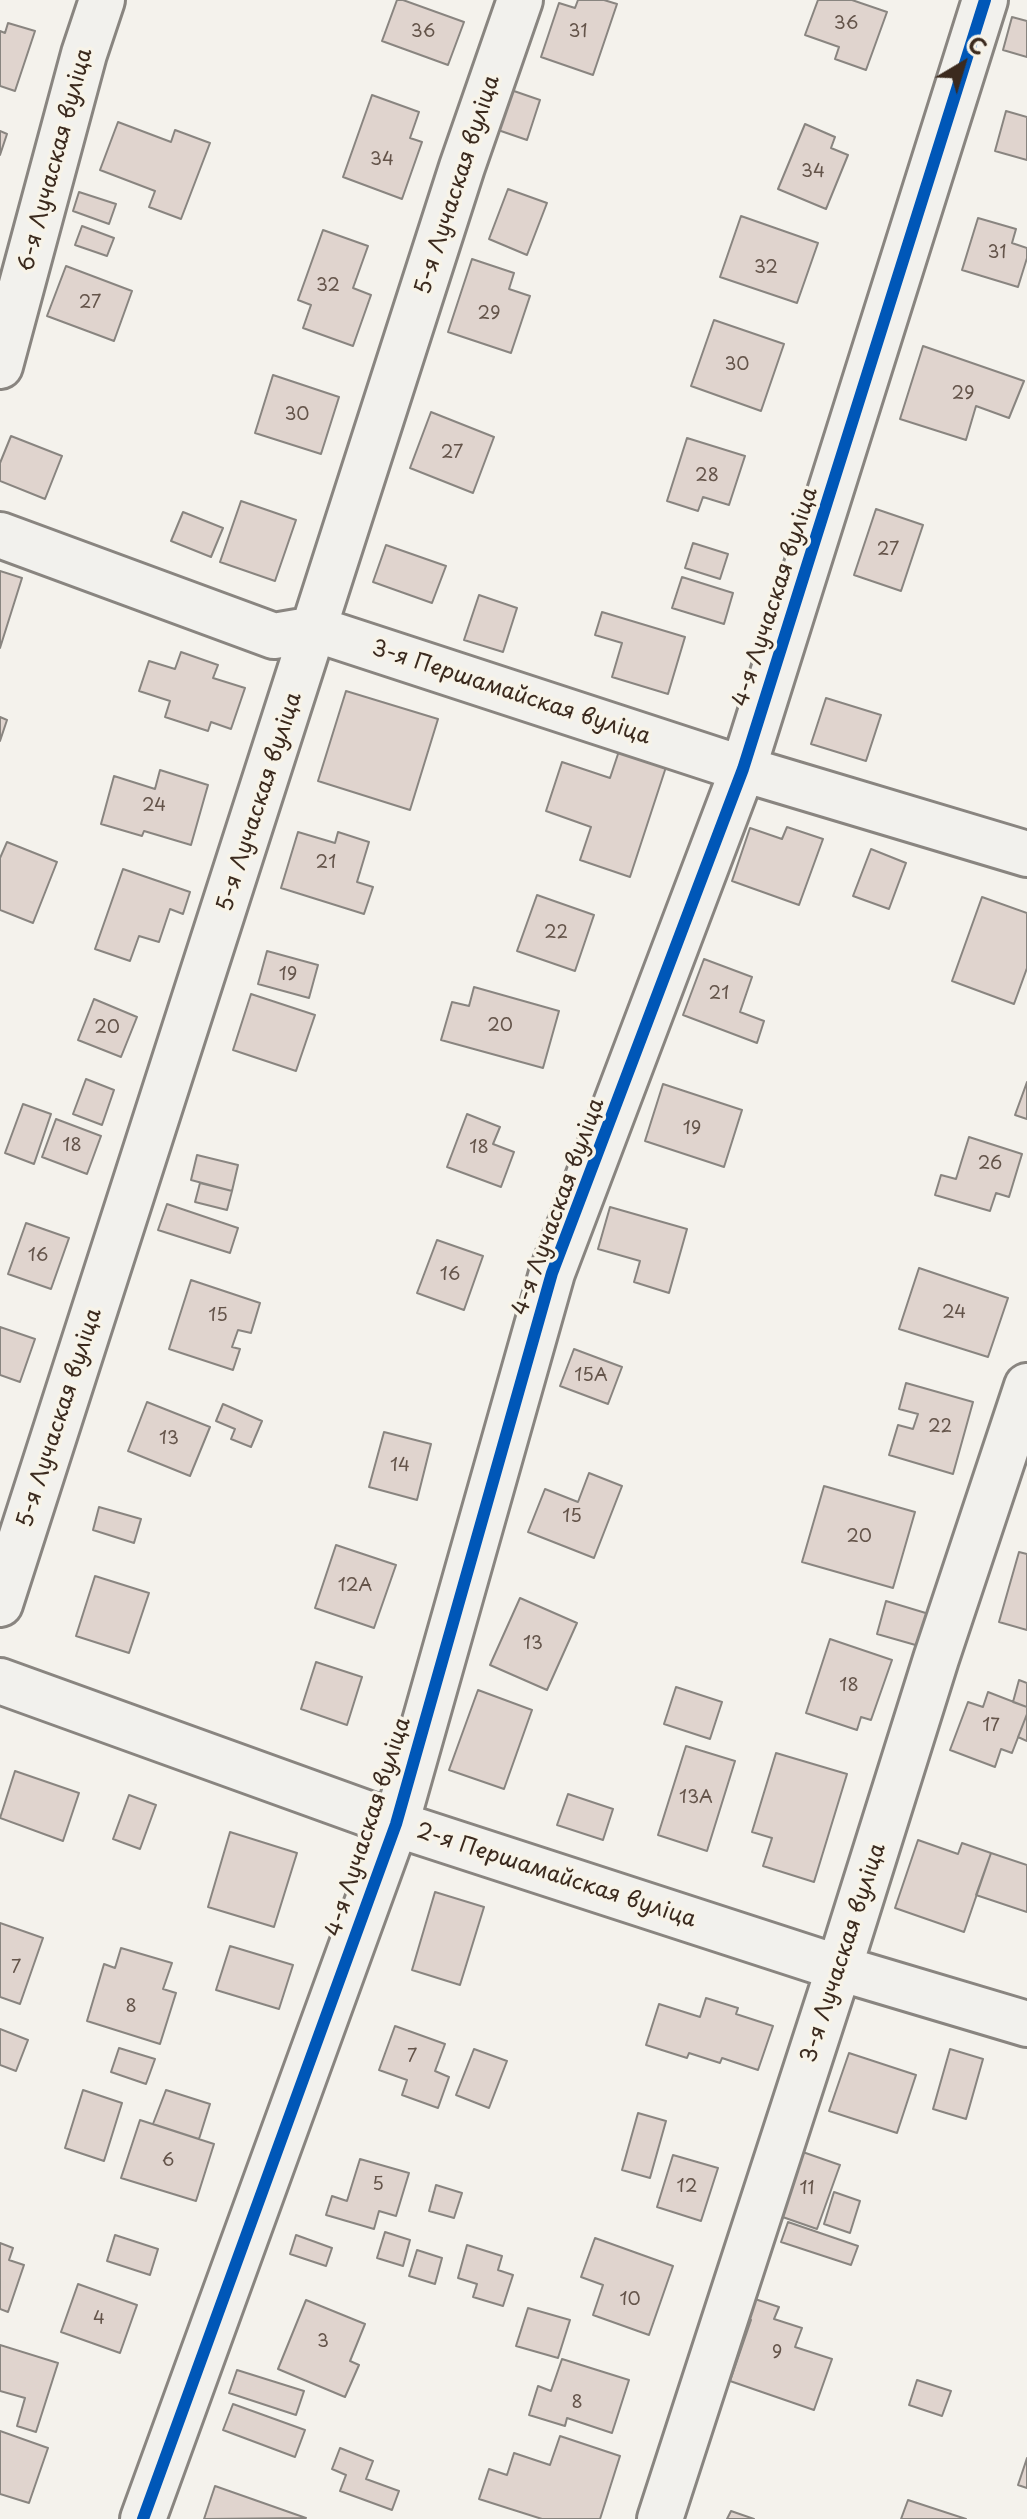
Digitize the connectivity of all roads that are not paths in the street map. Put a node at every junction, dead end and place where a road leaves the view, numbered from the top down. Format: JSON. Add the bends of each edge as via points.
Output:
{"nodes":[{"id":1,"x":102,"y":0,"type":"edge"},
{"id":2,"x":520,"y":0,"type":"edge"},
{"id":3,"x":985,"y":0,"type":"edge"},
{"id":4,"x":0,"y":366,"type":"edge"},
{"id":5,"x":0,"y":535,"type":"edge"},
{"id":6,"x":315,"y":629,"type":"junction"},
{"id":7,"x":743,"y":769,"type":"junction"},
{"id":8,"x":1027,"y":854,"type":"edge"},
{"id":9,"x":1027,"y":1386,"type":"edge"},
{"id":10,"x":0,"y":1604,"type":"edge"},
{"id":11,"x":0,"y":1681,"type":"edge"},
{"id":12,"x":396,"y":1824,"type":"junction"},
{"id":13,"x":839,"y":1968,"type":"junction"},
{"id":14,"x":1027,"y":2024,"type":"edge"},
{"id":15,"x":143,"y":2519,"type":"edge"},
{"id":16,"x":660,"y":2519,"type":"edge"}],
"edges":[{"from":1,"to":4,"type":"street","name":"6-я Лучаская вуліца"},
{"from":2,"to":6,"type":"street","name":"5-я Лучаская вуліца"},
{"from":3,"to":7,"type":"street","name":"4-я Лучаская вуліца"},
{"from":5,"to":6,"type":"street","name":"3-я Першамайская вуліца","via":[[274,636]]},
{"from":6,"to":7,"type":"street","name":"3-я Першамайская вуліца"},
{"from":6,"to":10,"type":"street","name":"5-я Лучаская вуліца"},
{"from":7,"to":8,"type":"street","name":"3-я Першамайская вуліца"},
{"from":7,"to":12,"type":"street","name":"4-я Лучаская вуліца","via":[[552,1273]]},
{"from":9,"to":13,"type":"street","name":"3-я Лучаская вуліца"},
{"from":11,"to":12,"type":"street","name":"2-я Першамайская вуліца"},
{"from":12,"to":13,"type":"street","name":"2-я Першамайская вуліца"},
{"from":12,"to":15,"type":"street","name":"4-я Лучаская вуліца"},
{"from":13,"to":14,"type":"street","name":"2-я Першамайская вуліца"},
{"from":13,"to":16,"type":"street","name":"3-я Лучаская вуліца"}]}
